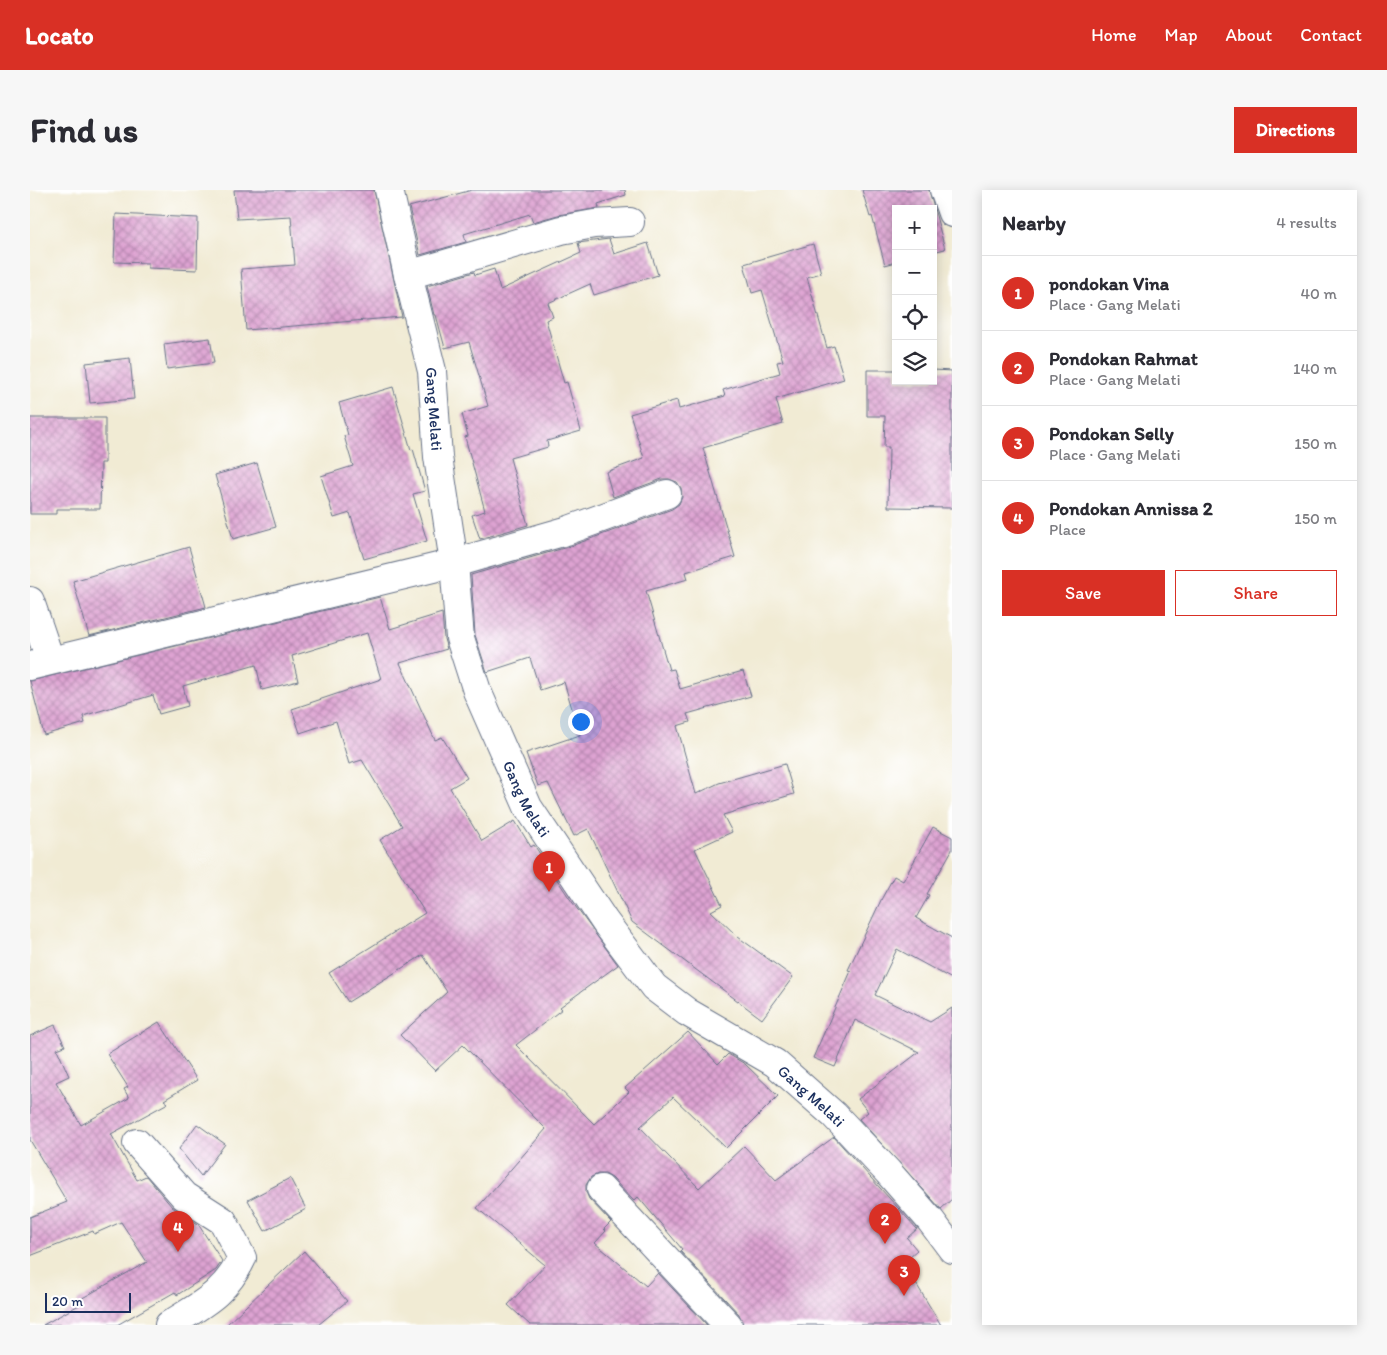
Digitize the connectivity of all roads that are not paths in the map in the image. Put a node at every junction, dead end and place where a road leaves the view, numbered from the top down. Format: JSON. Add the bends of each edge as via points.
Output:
{"nodes":[{"id":1,"x":389,"y":190,"type":"edge"},
{"id":2,"x":944,"y":190,"type":"edge"},
{"id":3,"x":952,"y":213,"type":"edge"},
{"id":4,"x":630,"y":222,"type":"dead end"},
{"id":5,"x":408,"y":275,"type":"junction"},
{"id":6,"x":667,"y":494,"type":"dead end"},
{"id":7,"x":454,"y":562,"type":"junction"},
{"id":8,"x":30,"y":601,"type":"edge"},
{"id":9,"x":40,"y":663,"type":"edge"},
{"id":10,"x":136,"y":1143,"type":"dead end"},
{"id":11,"x":601,"y":1189,"type":"dead end"},
{"id":12,"x":952,"y":1249,"type":"edge"},
{"id":13,"x":168,"y":1325,"type":"edge"},
{"id":14,"x":728,"y":1325,"type":"edge"}],
"edges":[{"from":1,"to":5,"type":"street","name":"Gang Melati"},
{"from":2,"to":3,"type":"street"},
{"from":4,"to":5,"type":"street","via":[[561,230]]},
{"from":5,"to":7,"type":"street","name":"Gang Melati","via":[[432,371],[438,457]]},
{"from":6,"to":7,"type":"street","via":[[566,531]]},
{"from":7,"to":9,"type":"street"},
{"from":7,"to":12,"type":"street","name":"Gang Melati","via":[[460,638],[476,691],[528,807],[605,922],[654,987],[687,1012],[775,1063],[834,1115],[931,1221]]},
{"from":8,"to":9,"type":"street"},
{"from":10,"to":13,"type":"street","via":[[184,1196],[223,1221],[242,1258],[235,1274],[218,1293]]},
{"from":11,"to":14,"type":"street"}]}
